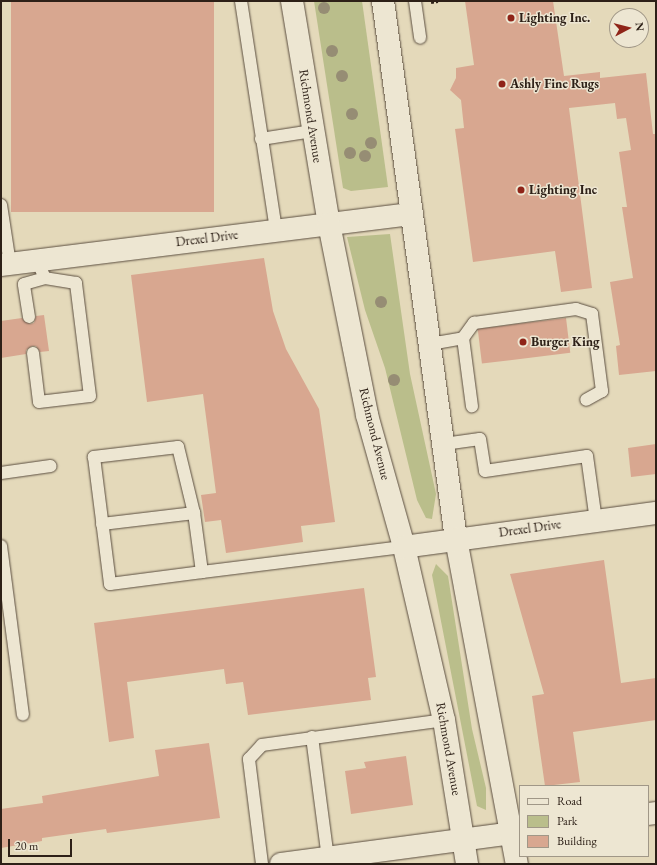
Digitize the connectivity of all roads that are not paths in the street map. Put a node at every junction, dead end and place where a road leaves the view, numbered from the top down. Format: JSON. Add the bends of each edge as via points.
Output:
{"nodes":[{"id":1,"x":242,"y":1,"type":"edge"},
{"id":2,"x":292,"y":1,"type":"edge"},
{"id":3,"x":383,"y":1,"type":"edge"},
{"id":4,"x":415,"y":1,"type":"edge"},
{"id":5,"x":420,"y":38,"type":"dead end"},
{"id":6,"x":312,"y":131,"type":"junction"},
{"id":7,"x":261,"y":139,"type":"junction"},
{"id":8,"x":1,"y":205,"type":"edge"},
{"id":9,"x":412,"y":214,"type":"junction"},
{"id":10,"x":329,"y":224,"type":"junction"},
{"id":11,"x":276,"y":231,"type":"junction"},
{"id":12,"x":6,"y":265,"type":"edge"},
{"id":13,"x":41,"y":270,"type":"junction"},
{"id":14,"x":29,"y":318,"type":"dead end"},
{"id":15,"x":463,"y":338,"type":"junction"},
{"id":16,"x":430,"y":344,"type":"junction"},
{"id":17,"x":33,"y":353,"type":"dead end"},
{"id":18,"x":586,"y":400,"type":"dead end"},
{"id":19,"x":472,"y":406,"type":"dead end"},
{"id":20,"x":444,"y":444,"type":"junction"},
{"id":21,"x":51,"y":466,"type":"dead end"},
{"id":22,"x":1,"y":473,"type":"edge"},
{"id":23,"x":194,"y":513,"type":"junction"},
{"id":24,"x":656,"y":513,"type":"edge"},
{"id":25,"x":596,"y":520,"type":"junction"},
{"id":26,"x":102,"y":524,"type":"junction"},
{"id":27,"x":456,"y":539,"type":"junction"},
{"id":28,"x":1,"y":543,"type":"edge"},
{"id":29,"x":1,"y":547,"type":"edge"},
{"id":30,"x":404,"y":547,"type":"junction"},
{"id":31,"x":202,"y":572,"type":"junction"},
{"id":32,"x":23,"y":715,"type":"dead end"},
{"id":33,"x":444,"y":720,"type":"junction"},
{"id":34,"x":312,"y":737,"type":"junction"},
{"id":35,"x":516,"y":832,"type":"edge"},
{"id":36,"x":463,"y":839,"type":"junction"},
{"id":37,"x":328,"y":858,"type":"junction"},
{"id":38,"x":262,"y":864,"type":"edge"},
{"id":39,"x":281,"y":864,"type":"edge"},
{"id":40,"x":467,"y":864,"type":"edge"},
{"id":41,"x":517,"y":864,"type":"edge"}],
"edges":[{"from":1,"to":7,"type":"lane"},
{"from":2,"to":6,"type":"main road","name":"Richmond Avenue"},
{"from":3,"to":9,"type":"main road"},
{"from":4,"to":5,"type":"lane"},
{"from":6,"to":7,"type":"lane"},
{"from":6,"to":10,"type":"main road","name":"Richmond Avenue"},
{"from":7,"to":11,"type":"lane"},
{"from":8,"to":12,"type":"lane"},
{"from":9,"to":10,"type":"main road","name":"Drexel Drive"},
{"from":9,"to":16,"type":"main road"},
{"from":10,"to":11,"type":"main road","name":"Drexel Drive"},
{"from":10,"to":30,"type":"main road","name":"Richmond Avenue","via":[[367,415]]},
{"from":11,"to":13,"type":"main road","name":"Drexel Drive"},
{"from":12,"to":13,"type":"main road","name":"Drexel Drive"},
{"from":13,"to":14,"type":"lane","via":[[24,284]]},
{"from":13,"to":17,"type":"lane","via":[[76,283],[90,396],[39,402]]},
{"from":15,"to":16,"type":"lane"},
{"from":15,"to":18,"type":"lane","via":[[474,323],[576,308],[592,314],[602,391]]},
{"from":15,"to":19,"type":"lane"},
{"from":16,"to":20,"type":"main road"},
{"from":20,"to":25,"type":"lane","via":[[480,439],[485,470],[587,456]]},
{"from":20,"to":27,"type":"main road"},
{"from":21,"to":22,"type":"lane"},
{"from":23,"to":26,"type":"lane"},
{"from":23,"to":26,"type":"lane","via":[[178,447],[94,457]]},
{"from":23,"to":31,"type":"lane"},
{"from":24,"to":25,"type":"main road","name":"Drexel Drive"},
{"from":25,"to":27,"type":"main road","name":"Drexel Drive"},
{"from":26,"to":31,"type":"lane","via":[[110,584]]},
{"from":27,"to":30,"type":"main road","name":"Drexel Drive"},
{"from":27,"to":35,"type":"main road"},
{"from":28,"to":29,"type":"lane"},
{"from":29,"to":32,"type":"lane"},
{"from":30,"to":31,"type":"lane"},
{"from":30,"to":33,"type":"main road","name":"Richmond Avenue"},
{"from":33,"to":34,"type":"lane"},
{"from":33,"to":36,"type":"main road","name":"Richmond Avenue"},
{"from":34,"to":37,"type":"lane"},
{"from":34,"to":38,"type":"lane","via":[[262,744],[250,759]]},
{"from":35,"to":36,"type":"main road"},
{"from":35,"to":41,"type":"main road"},
{"from":36,"to":37,"type":"main road"},
{"from":36,"to":40,"type":"main road","name":"Richmond Avenue"},
{"from":37,"to":39,"type":"main road"}]}
